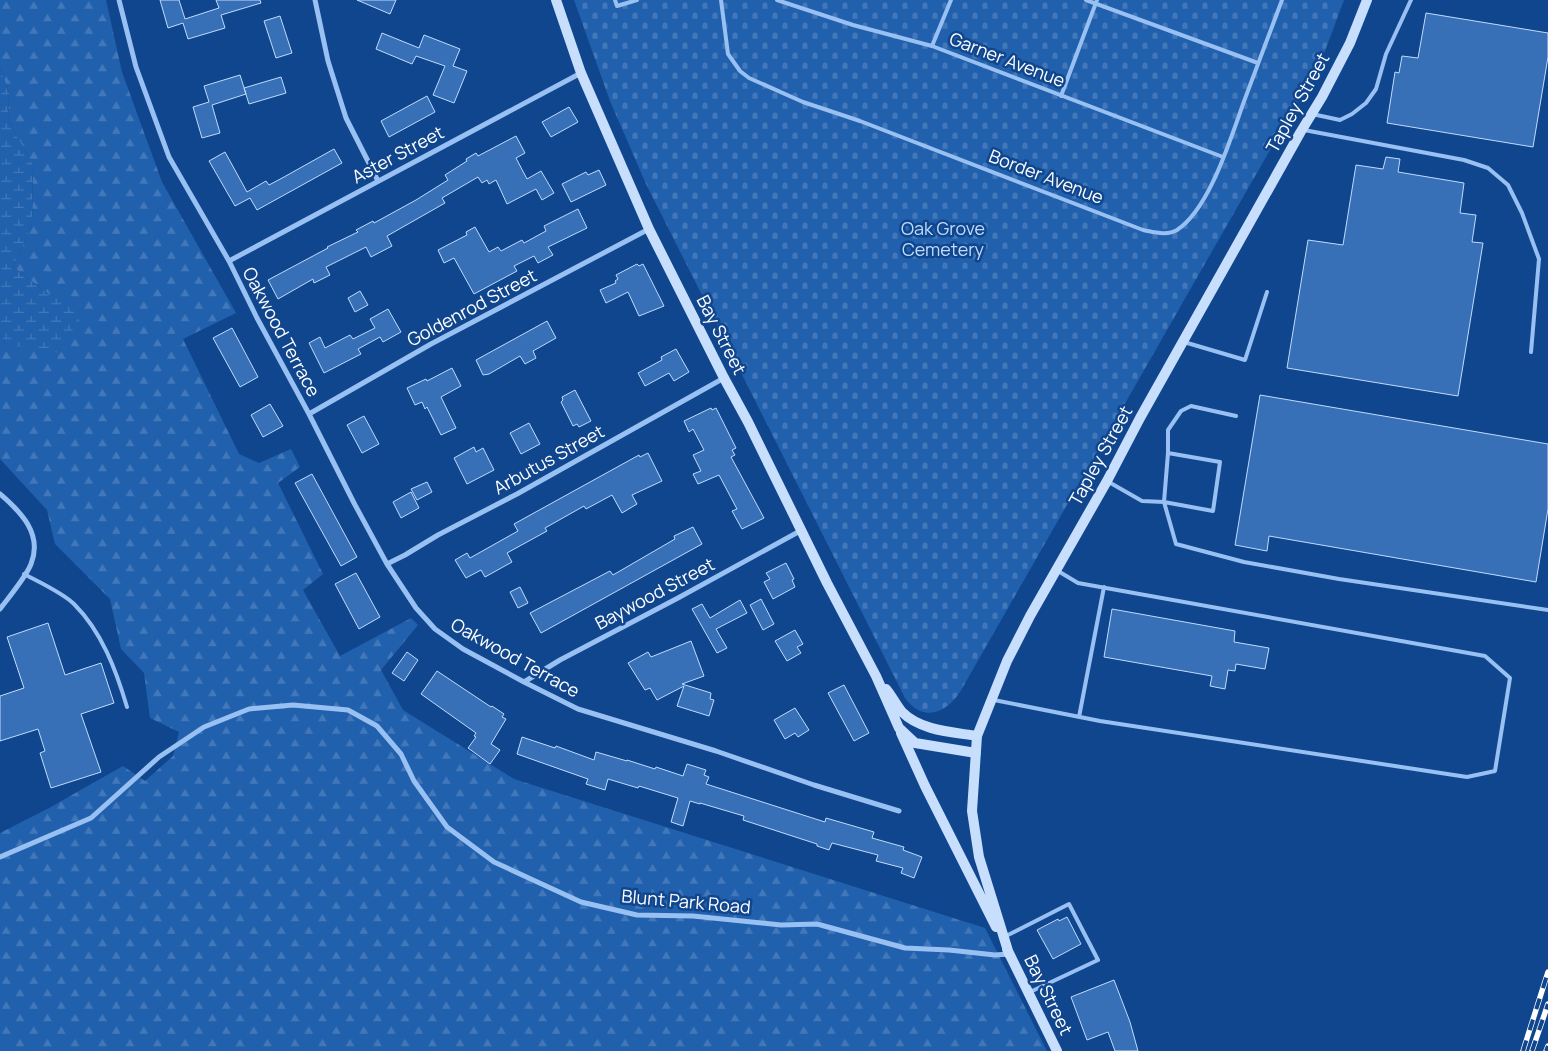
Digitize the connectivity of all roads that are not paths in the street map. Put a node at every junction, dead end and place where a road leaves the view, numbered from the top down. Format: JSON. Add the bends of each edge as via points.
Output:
{"nodes":[{"id":1,"x":119,"y":0,"type":"edge"},
{"id":2,"x":315,"y":0,"type":"edge"},
{"id":3,"x":556,"y":0,"type":"edge"},
{"id":4,"x":615,"y":0,"type":"edge"},
{"id":5,"x":637,"y":0,"type":"edge"},
{"id":6,"x":721,"y":0,"type":"edge"},
{"id":7,"x":777,"y":0,"type":"edge"},
{"id":8,"x":951,"y":0,"type":"edge"},
{"id":9,"x":1086,"y":0,"type":"edge"},
{"id":10,"x":1282,"y":0,"type":"edge"},
{"id":11,"x":1366,"y":0,"type":"edge"},
{"id":12,"x":1411,"y":0,"type":"edge"},
{"id":13,"x":1096,"y":2,"type":"edge"},
{"id":14,"x":932,"y":46,"type":"junction"},
{"id":15,"x":1258,"y":64,"type":"junction"},
{"id":16,"x":581,"y":73,"type":"junction"},
{"id":17,"x":1061,"y":96,"type":"junction"},
{"id":18,"x":1312,"y":114,"type":"junction"},
{"id":19,"x":1302,"y":130,"type":"junction"},
{"id":20,"x":1223,"y":157,"type":"junction"},
{"id":21,"x":378,"y":181,"type":"junction"},
{"id":22,"x":649,"y":229,"type":"junction"},
{"id":23,"x":229,"y":262,"type":"junction"},
{"id":24,"x":1267,"y":292,"type":"dead end"},
{"id":25,"x":1184,"y":342,"type":"junction"},
{"id":26,"x":1531,"y":352,"type":"dead end"},
{"id":27,"x":724,"y":378,"type":"junction"},
{"id":28,"x":309,"y":414,"type":"junction"},
{"id":29,"x":1236,"y":416,"type":"dead end"},
{"id":30,"x":1168,"y":453,"type":"junction"},
{"id":31,"x":1107,"y":481,"type":"junction"},
{"id":32,"x":0,"y":494,"type":"edge"},
{"id":33,"x":1164,"y":502,"type":"junction"},
{"id":34,"x":800,"y":531,"type":"junction"},
{"id":35,"x":387,"y":564,"type":"junction"},
{"id":36,"x":1056,"y":570,"type":"junction"},
{"id":37,"x":24,"y":574,"type":"junction"},
{"id":38,"x":1104,"y":588,"type":"junction"},
{"id":39,"x":0,"y":609,"type":"edge"},
{"id":40,"x":1548,"y":610,"type":"edge"},
{"id":41,"x":876,"y":676,"type":"junction"},
{"id":42,"x":524,"y":682,"type":"junction"},
{"id":43,"x":991,"y":699,"type":"junction"},
{"id":44,"x":127,"y":707,"type":"dead end"},
{"id":45,"x":1079,"y":716,"type":"junction"},
{"id":46,"x":899,"y":728,"type":"junction"},
{"id":47,"x":977,"y":736,"type":"junction"},
{"id":48,"x":976,"y":753,"type":"junction"},
{"id":49,"x":899,"y":811,"type":"dead end"},
{"id":50,"x":0,"y":857,"type":"edge"},
{"id":51,"x":1004,"y":937,"type":"junction"},
{"id":52,"x":1009,"y":954,"type":"junction"},
{"id":53,"x":1028,"y":993,"type":"junction"},
{"id":54,"x":1057,"y":1051,"type":"edge"}],
"edges":[{"from":1,"to":23,"type":"street","name":"Oakwood Terrace","via":[[136,67],[169,157]]},
{"from":2,"to":21,"type":"street","via":[[328,61],[346,118]]},
{"from":3,"to":16,"type":"main road","name":"Bay Street"},
{"from":4,"to":5,"type":"lane","via":[[617,6]]},
{"from":6,"to":20,"type":"lane","name":"Border Avenue","via":[[728,54],[749,78],[803,102],[1144,230],[1164,234],[1184,223],[1198,208]]},
{"from":7,"to":14,"type":"lane","name":"Garner Avenue"},
{"from":8,"to":14,"type":"lane"},
{"from":9,"to":13,"type":"lane"},
{"from":10,"to":15,"type":"lane","name":"Border Avenue"},
{"from":11,"to":18,"type":"main road","name":"Tapley Street","via":[[1350,43]]},
{"from":12,"to":18,"type":"lane","via":[[1386,54],[1376,89],[1366,103],[1340,120]]},
{"from":13,"to":15,"type":"lane"},
{"from":13,"to":17,"type":"lane"},
{"from":14,"to":17,"type":"lane","name":"Garner Avenue"},
{"from":15,"to":20,"type":"lane","name":"Border Avenue"},
{"from":16,"to":21,"type":"street","name":"Aster Street"},
{"from":16,"to":22,"type":"main road","name":"Bay Street"},
{"from":17,"to":20,"type":"lane","name":"Garner Avenue"},
{"from":18,"to":19,"type":"main road","name":"Tapley Street"},
{"from":19,"to":25,"type":"main road","name":"Tapley Street"},
{"from":19,"to":26,"type":"lane","via":[[1464,160],[1488,168],[1508,185],[1539,259]]},
{"from":21,"to":23,"type":"street","name":"Aster Street"},
{"from":22,"to":27,"type":"main road","name":"Bay Street"},
{"from":22,"to":28,"type":"street","name":"Goldenrod Street","via":[[448,335]]},
{"from":23,"to":28,"type":"street","name":"Oakwood Terrace"},
{"from":24,"to":25,"type":"lane","via":[[1245,360]]},
{"from":25,"to":31,"type":"main road","name":"Tapley Street"},
{"from":27,"to":34,"type":"main road","name":"Bay Street"},
{"from":27,"to":35,"type":"street","name":"Arbutus Street"},
{"from":28,"to":35,"type":"street","name":"Oakwood Terrace"},
{"from":29,"to":30,"type":"lane","via":[[1191,406],[1186,408],[1168,430]]},
{"from":30,"to":33,"type":"lane"},
{"from":30,"to":33,"type":"lane","via":[[1220,462],[1213,511]]},
{"from":31,"to":33,"type":"lane","via":[[1142,500]]},
{"from":31,"to":36,"type":"main road","name":"Tapley Street"},
{"from":32,"to":37,"type":"street","via":[[29,526],[36,546],[31,565]]},
{"from":33,"to":40,"type":"lane","via":[[1176,544],[1254,564]]},
{"from":34,"to":41,"type":"main road","name":"Bay Street"},
{"from":34,"to":42,"type":"street","name":"Baywood Street"},
{"from":35,"to":42,"type":"street","name":"Oakwood Terrace","via":[[416,608],[435,629],[463,649]]},
{"from":36,"to":38,"type":"lane","via":[[1078,583]]},
{"from":36,"to":43,"type":"main road","name":"Tapley Street"},
{"from":37,"to":39,"type":"street"},
{"from":37,"to":44,"type":"lane","via":[[74,603],[110,657]]},
{"from":38,"to":45,"type":"lane"},
{"from":38,"to":45,"type":"lane","via":[[1485,656],[1510,678],[1495,771],[1467,777]]},
{"from":41,"to":46,"type":"main road","name":"Bay Street"},
{"from":41,"to":47,"type":"main road","name":"Bay Street","via":[[911,719],[930,727]]},
{"from":42,"to":49,"type":"street","name":"Oakwood Terrace","via":[[578,708]]},
{"from":43,"to":45,"type":"lane"},
{"from":43,"to":47,"type":"main road","name":"Tapley Street"},
{"from":46,"to":48,"type":"main road","name":"Bay Street","via":[[915,743]]},
{"from":46,"to":52,"type":"main road"},
{"from":47,"to":48,"type":"main road","name":"Tapley Street"},
{"from":48,"to":51,"type":"main road","name":"Tapley Street","via":[[972,811],[979,857]]},
{"from":50,"to":52,"type":"street","name":"Blunt Park Road","via":[[91,818],[159,757],[204,728],[250,709],[293,705],[348,710],[377,726],[401,754],[414,781],[447,827],[494,862],[581,902],[637,915],[693,916],[781,925],[817,924],[904,948]]},
{"from":51,"to":52,"type":"main road","name":"Tapley Street"},
{"from":51,"to":53,"type":"lane","via":[[1069,904],[1098,960]]},
{"from":52,"to":53,"type":"main road","name":"Bay Street"},
{"from":53,"to":54,"type":"main road","name":"Bay Street"}]}
